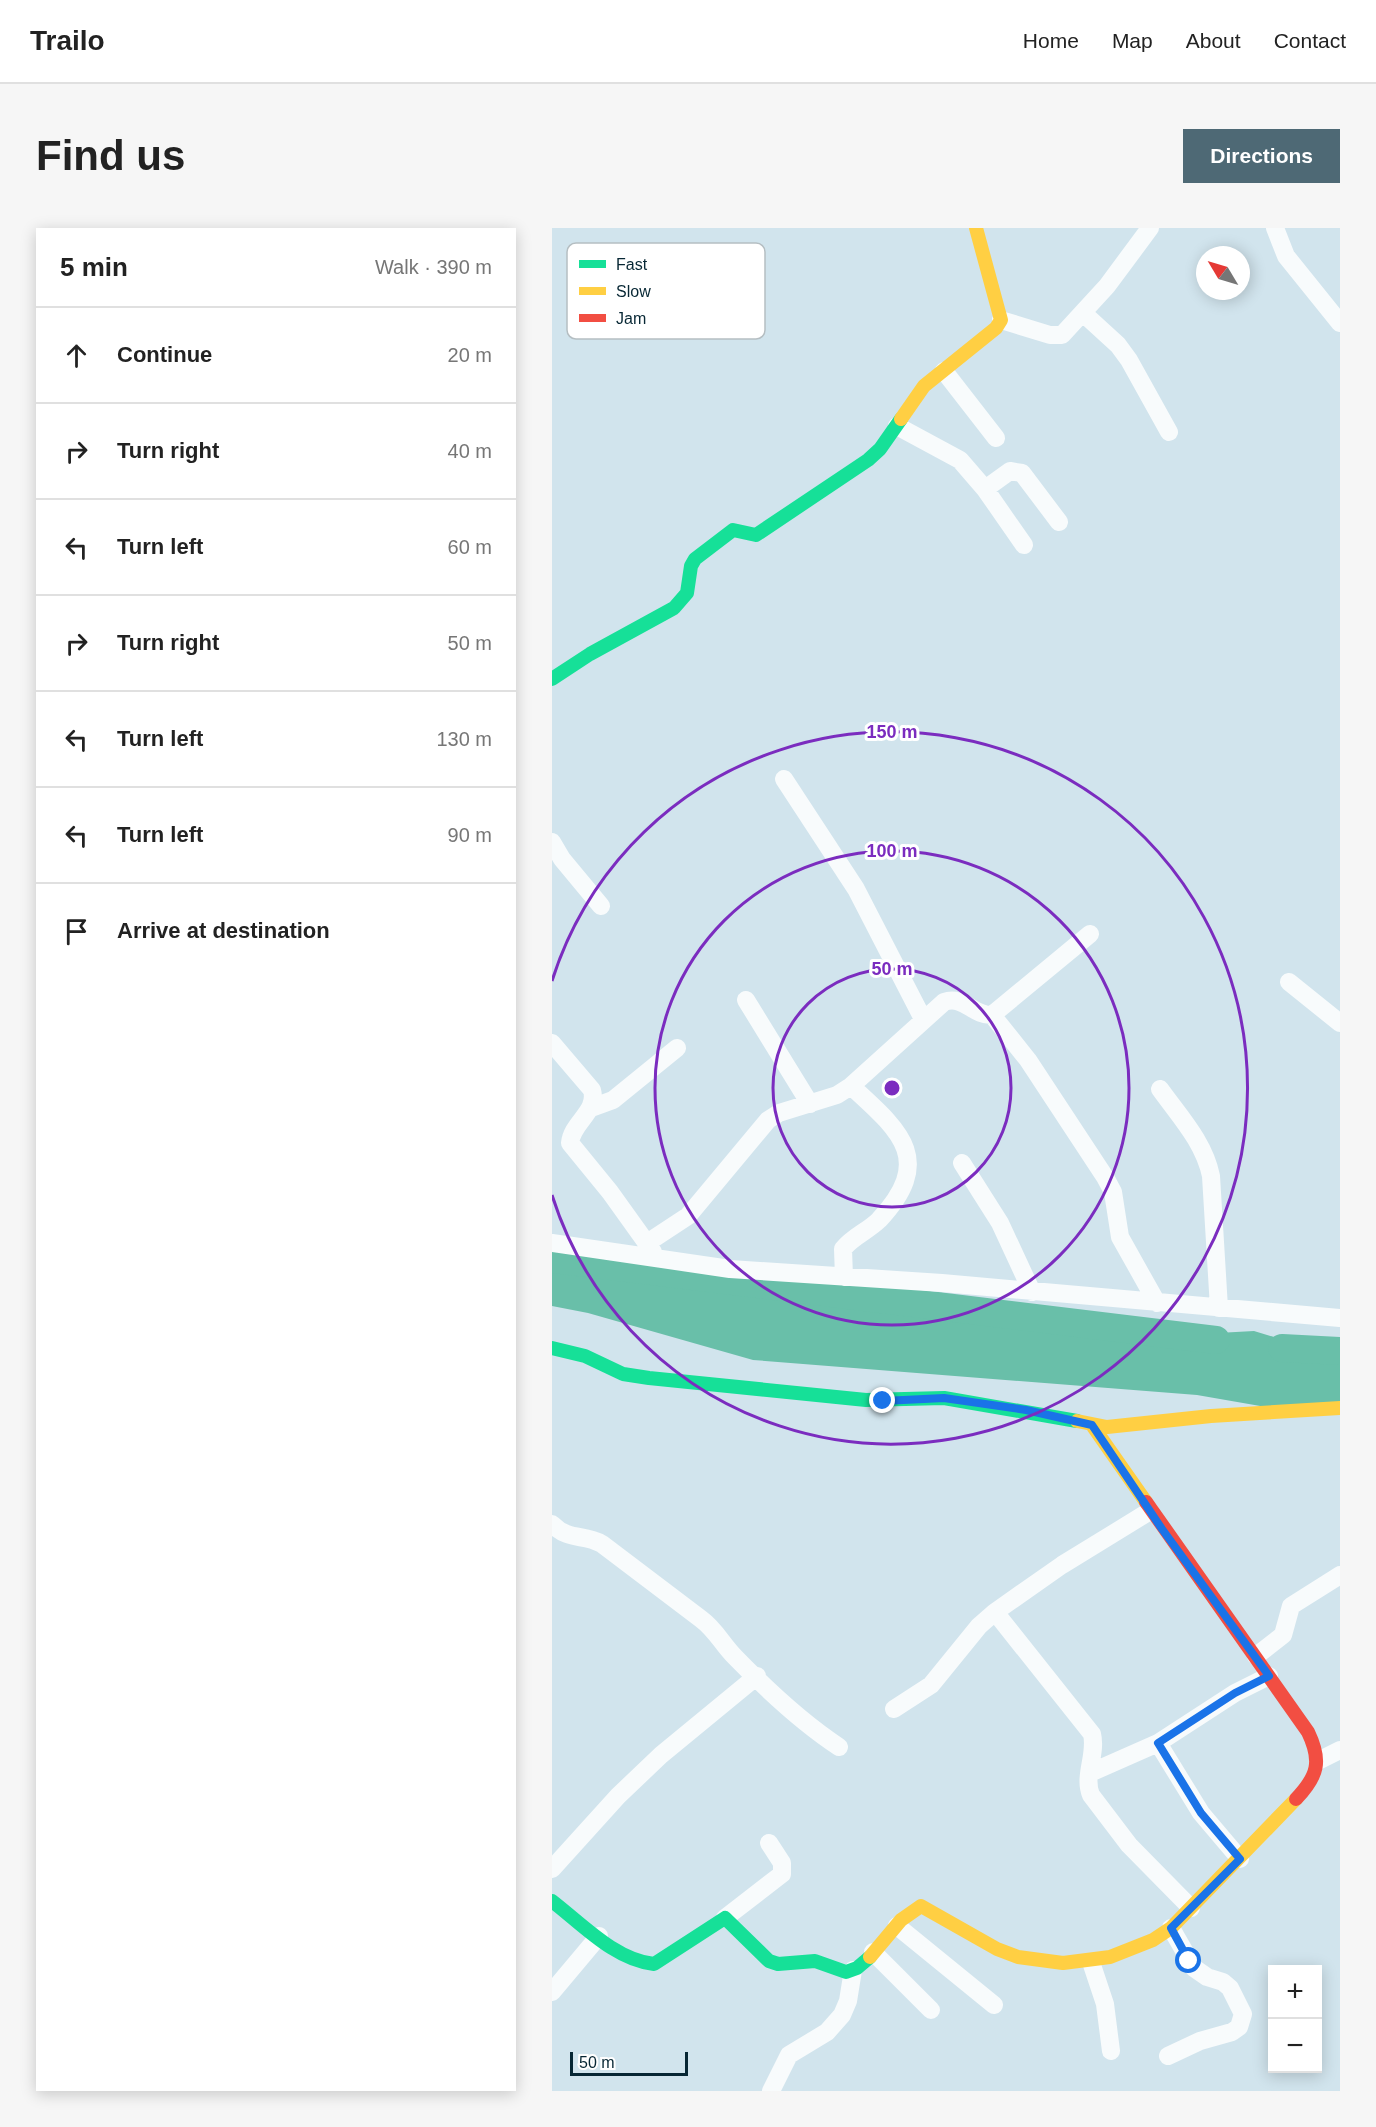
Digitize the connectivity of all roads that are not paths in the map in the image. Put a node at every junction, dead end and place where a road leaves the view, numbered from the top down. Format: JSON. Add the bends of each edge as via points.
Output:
{"nodes":[{"id":1,"x":976,"y":228,"type":"edge"},
{"id":2,"x":1150,"y":228,"type":"edge"},
{"id":3,"x":1275,"y":228,"type":"edge"},
{"id":4,"x":1083,"y":313,"type":"junction"},
{"id":5,"x":1001,"y":320,"type":"junction"},
{"id":6,"x":1340,"y":323,"type":"edge"},
{"id":7,"x":944,"y":371,"type":"junction"},
{"id":8,"x":897,"y":426,"type":"junction"},
{"id":9,"x":1169,"y":432,"type":"dead end"},
{"id":10,"x":996,"y":438,"type":"dead end"},
{"id":11,"x":985,"y":489,"type":"junction"},
{"id":12,"x":1059,"y":522,"type":"dead end"},
{"id":13,"x":1024,"y":545,"type":"dead end"},
{"id":14,"x":552,"y":679,"type":"edge"},
{"id":15,"x":784,"y":778,"type":"dead end"},
{"id":16,"x":552,"y":842,"type":"edge"},
{"id":17,"x":601,"y":906,"type":"dead end"},
{"id":18,"x":1090,"y":934,"type":"dead end"},
{"id":19,"x":1289,"y":982,"type":"dead end"},
{"id":20,"x":746,"y":1000,"type":"dead end"},
{"id":21,"x":992,"y":1015,"type":"junction"},
{"id":22,"x":923,"y":1019,"type":"junction"},
{"id":23,"x":1340,"y":1023,"type":"edge"},
{"id":24,"x":552,"y":1043,"type":"edge"},
{"id":25,"x":677,"y":1048,"type":"dead end"},
{"id":26,"x":851,"y":1086,"type":"junction"},
{"id":27,"x":1160,"y":1089,"type":"dead end"},
{"id":28,"x":810,"y":1104,"type":"junction"},
{"id":29,"x":591,"y":1108,"type":"junction"},
{"id":30,"x":962,"y":1163,"type":"dead end"},
{"id":31,"x":552,"y":1243,"type":"edge"},
{"id":32,"x":647,"y":1243,"type":"junction"},
{"id":33,"x":657,"y":1258,"type":"junction"},
{"id":34,"x":844,"y":1276,"type":"junction"},
{"id":35,"x":1032,"y":1292,"type":"junction"},
{"id":36,"x":1157,"y":1304,"type":"junction"},
{"id":37,"x":1219,"y":1308,"type":"junction"},
{"id":38,"x":1340,"y":1318,"type":"edge"},
{"id":39,"x":552,"y":1348,"type":"edge"},
{"id":40,"x":1340,"y":1408,"type":"edge"},
{"id":41,"x":1092,"y":1425,"type":"junction"},
{"id":42,"x":1150,"y":1511,"type":"junction"},
{"id":43,"x":552,"y":1524,"type":"edge"},
{"id":44,"x":1340,"y":1575,"type":"edge"},
{"id":45,"x":994,"y":1612,"type":"junction"},
{"id":46,"x":1256,"y":1656,"type":"junction"},
{"id":47,"x":1269,"y":1676,"type":"junction"},
{"id":48,"x":757,"y":1677,"type":"junction"},
{"id":49,"x":894,"y":1709,"type":"dead end"},
{"id":50,"x":1158,"y":1743,"type":"junction"},
{"id":51,"x":839,"y":1747,"type":"dead end"},
{"id":52,"x":1340,"y":1750,"type":"edge"},
{"id":53,"x":1317,"y":1761,"type":"junction"},
{"id":54,"x":1090,"y":1773,"type":"junction"},
{"id":55,"x":769,"y":1843,"type":"dead end"},
{"id":56,"x":1240,"y":1859,"type":"junction"},
{"id":57,"x":552,"y":1869,"type":"edge"},
{"id":58,"x":552,"y":1901,"type":"edge"},
{"id":59,"x":1191,"y":1908,"type":"junction"},
{"id":60,"x":726,"y":1918,"type":"junction"},
{"id":61,"x":897,"y":1926,"type":"junction"},
{"id":62,"x":1171,"y":1928,"type":"junction"},
{"id":63,"x":599,"y":1936,"type":"junction"},
{"id":64,"x":873,"y":1952,"type":"junction"},
{"id":65,"x":1091,"y":1962,"type":"junction"},
{"id":66,"x":853,"y":1970,"type":"junction"},
{"id":67,"x":552,"y":1992,"type":"edge"},
{"id":68,"x":994,"y":2005,"type":"dead end"},
{"id":69,"x":931,"y":2010,"type":"dead end"},
{"id":70,"x":1111,"y":2051,"type":"dead end"},
{"id":71,"x":1168,"y":2056,"type":"dead end"},
{"id":72,"x":771,"y":2091,"type":"edge"}],
"edges":[{"from":1,"to":5,"type":"street"},
{"from":2,"to":4,"type":"street"},
{"from":3,"to":6,"type":"street","via":[[1286,256]]},
{"from":4,"to":5,"type":"street","via":[[1067,332],[1057,336]]},
{"from":4,"to":9,"type":"street","via":[[1129,360]]},
{"from":5,"to":7,"type":"street","via":[[989,335]]},
{"from":7,"to":8,"type":"street","via":[[924,386]]},
{"from":7,"to":10,"type":"street"},
{"from":8,"to":11,"type":"street","via":[[960,460]]},
{"from":8,"to":14,"type":"street","via":[[862,465],[756,535],[733,530],[717,541],[695,559],[687,593],[674,608]]},
{"from":11,"to":12,"type":"street","via":[[1010,471],[1022,473]]},
{"from":11,"to":13,"type":"street"},
{"from":15,"to":22,"type":"street","via":[[856,889]]},
{"from":16,"to":17,"type":"street"},
{"from":18,"to":21,"type":"street"},
{"from":19,"to":23,"type":"street"},
{"from":20,"to":28,"type":"street"},
{"from":21,"to":22,"type":"street","via":[[953,999]]},
{"from":21,"to":36,"type":"street","via":[[1028,1060],[1106,1177],[1113,1192],[1120,1237]]},
{"from":22,"to":26,"type":"street"},
{"from":24,"to":29,"type":"street","via":[[592,1090]]},
{"from":25,"to":29,"type":"street","via":[[614,1100]]},
{"from":26,"to":28,"type":"street"},
{"from":26,"to":34,"type":"street","via":[[892,1124],[908,1159],[903,1183],[879,1219],[843,1249]]},
{"from":27,"to":37,"type":"street","via":[[1208,1158]]},
{"from":28,"to":32,"type":"street","via":[[768,1120],[688,1216]]},
{"from":29,"to":32,"type":"street","via":[[576,1126],[570,1143]]},
{"from":30,"to":35,"type":"street","via":[[1000,1223]]},
{"from":31,"to":33,"type":"street"},
{"from":32,"to":33,"type":"street"},
{"from":33,"to":34,"type":"street","via":[[730,1269]]},
{"from":34,"to":35,"type":"street"},
{"from":35,"to":36,"type":"street"},
{"from":36,"to":37,"type":"street"},
{"from":37,"to":38,"type":"street"},
{"from":39,"to":41,"type":"street","via":[[585,1356],[623,1374],[649,1378],[866,1400],[944,1398]]},
{"from":40,"to":41,"type":"street","via":[[1107,1427]]},
{"from":41,"to":42,"type":"street"},
{"from":42,"to":45,"type":"street"},
{"from":42,"to":46,"type":"street"},
{"from":43,"to":48,"type":"street","via":[[564,1535],[602,1544],[714,1629],[734,1656]]},
{"from":44,"to":46,"type":"street","via":[[1291,1606],[1283,1635]]},
{"from":45,"to":49,"type":"street","via":[[931,1685]]},
{"from":45,"to":54,"type":"street","via":[[1088,1727],[1094,1743]]},
{"from":46,"to":47,"type":"street"},
{"from":47,"to":50,"type":"street","via":[[1235,1693]]},
{"from":47,"to":53,"type":"street","via":[[1308,1732]]},
{"from":48,"to":51,"type":"street","via":[[812,1729]]},
{"from":48,"to":57,"type":"street","via":[[661,1755]]},
{"from":50,"to":54,"type":"street"},
{"from":50,"to":56,"type":"street","via":[[1201,1813]]},
{"from":52,"to":53,"type":"street"},
{"from":53,"to":56,"type":"street","via":[[1309,1785]]},
{"from":54,"to":59,"type":"street","via":[[1091,1795],[1118,1833]]},
{"from":55,"to":60,"type":"street","via":[[782,1863],[782,1874]]},
{"from":56,"to":59,"type":"street"},
{"from":58,"to":63,"type":"street"},
{"from":59,"to":62,"type":"street"},
{"from":60,"to":63,"type":"street","via":[[654,1964],[637,1962]]},
{"from":60,"to":66,"type":"street","via":[[769,1961],[815,1961],[846,1972]]},
{"from":61,"to":64,"type":"street"},
{"from":61,"to":65,"type":"street","via":[[921,1906],[1018,1957]]},
{"from":61,"to":68,"type":"street"},
{"from":62,"to":65,"type":"street","via":[[1130,1952]]},
{"from":62,"to":71,"type":"street","via":[[1194,1968],[1230,1988],[1243,2014],[1239,2027],[1232,2032]]},
{"from":63,"to":67,"type":"street"},
{"from":64,"to":66,"type":"street"},
{"from":64,"to":69,"type":"street"},
{"from":65,"to":70,"type":"street","via":[[1106,2004]]},
{"from":66,"to":72,"type":"street","via":[[842,2015],[827,2032],[789,2055]]}]}
